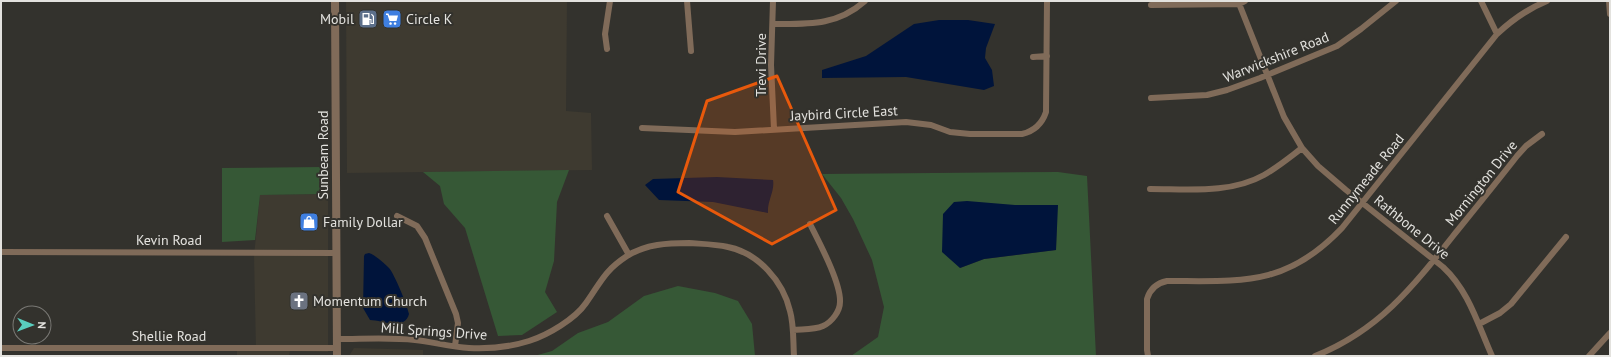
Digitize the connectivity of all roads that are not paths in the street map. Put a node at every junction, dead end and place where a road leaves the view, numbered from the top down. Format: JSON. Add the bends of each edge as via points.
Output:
{"nodes":[{"id":1,"x":335,"y":1,"type":"edge"},
{"id":2,"x":610,"y":1,"type":"edge"},
{"id":3,"x":687,"y":1,"type":"edge"},
{"id":4,"x":773,"y":1,"type":"edge"},
{"id":5,"x":865,"y":1,"type":"edge"},
{"id":6,"x":1047,"y":1,"type":"edge"},
{"id":7,"x":1396,"y":1,"type":"edge"},
{"id":8,"x":1481,"y":1,"type":"edge"},
{"id":9,"x":1547,"y":1,"type":"edge"},
{"id":10,"x":1609,"y":1,"type":"edge"},
{"id":11,"x":1241,"y":2,"type":"edge"},
{"id":12,"x":1151,"y":5,"type":"dead end"},
{"id":13,"x":1610,"y":14,"type":"edge"},
{"id":14,"x":773,"y":24,"type":"junction"},
{"id":15,"x":1497,"y":34,"type":"junction"},
{"id":16,"x":607,"y":49,"type":"dead end"},
{"id":17,"x":691,"y":51,"type":"dead end"},
{"id":18,"x":1033,"y":56,"type":"dead end"},
{"id":19,"x":1047,"y":56,"type":"junction"},
{"id":20,"x":1267,"y":75,"type":"junction"},
{"id":21,"x":1151,"y":98,"type":"dead end"},
{"id":22,"x":642,"y":128,"type":"dead end"},
{"id":23,"x":774,"y":129,"type":"junction"},
{"id":24,"x":1542,"y":134,"type":"dead end"},
{"id":25,"x":1302,"y":148,"type":"junction"},
{"id":26,"x":1150,"y":189,"type":"dead end"},
{"id":27,"x":1363,"y":203,"type":"junction"},
{"id":28,"x":397,"y":216,"type":"dead end"},
{"id":29,"x":607,"y":216,"type":"dead end"},
{"id":30,"x":810,"y":224,"type":"dead end"},
{"id":31,"x":1566,"y":236,"type":"dead end"},
{"id":32,"x":1,"y":252,"type":"edge"},
{"id":33,"x":337,"y":254,"type":"junction"},
{"id":34,"x":629,"y":255,"type":"junction"},
{"id":35,"x":1434,"y":260,"type":"junction"},
{"id":36,"x":1479,"y":324,"type":"junction"},
{"id":37,"x":793,"y":330,"type":"junction"},
{"id":38,"x":1610,"y":333,"type":"edge"},
{"id":39,"x":337,"y":339,"type":"junction"},
{"id":40,"x":455,"y":346,"type":"junction"},
{"id":41,"x":1,"y":348,"type":"edge"},
{"id":42,"x":337,"y":352,"type":"edge"},
{"id":43,"x":794,"y":356,"type":"edge"},
{"id":44,"x":1148,"y":356,"type":"edge"},
{"id":45,"x":1315,"y":356,"type":"edge"},
{"id":46,"x":1492,"y":356,"type":"edge"},
{"id":47,"x":1589,"y":356,"type":"edge"}],
"edges":[{"from":1,"to":33,"type":"street","name":"Sunbeam Road"},
{"from":2,"to":16,"type":"street","via":[[605,34]]},
{"from":3,"to":17,"type":"street"},
{"from":4,"to":14,"type":"street","name":"Trevi Drive"},
{"from":5,"to":14,"type":"street","via":[[852,12],[825,22]]},
{"from":6,"to":19,"type":"street"},
{"from":7,"to":20,"type":"street","name":"Warwickshire Road","via":[[1337,46]]},
{"from":8,"to":15,"type":"street"},
{"from":9,"to":15,"type":"street","name":"Runnymeade Road","via":[[1523,12]]},
{"from":10,"to":13,"type":"street"},
{"from":11,"to":12,"type":"street"},
{"from":11,"to":20,"type":"street","name":"Rathbone Drive"},
{"from":14,"to":23,"type":"street","name":"Trevi Drive","via":[[771,65]]},
{"from":15,"to":27,"type":"street","name":"Runnymeade Road"},
{"from":18,"to":19,"type":"street"},
{"from":19,"to":23,"type":"street","name":"Jaybird Circle East","via":[[1046,112],[1041,122],[1030,132],[970,134],[950,132],[912,122]]},
{"from":20,"to":21,"type":"street","name":"Warwickshire Road","via":[[1207,95]]},
{"from":20,"to":25,"type":"street","name":"Rathbone Drive","via":[[1284,117]]},
{"from":22,"to":23,"type":"street","name":"Jaybird Circle East","via":[[712,132]]},
{"from":24,"to":35,"type":"street","name":"Mornington Drive","via":[[1517,156]]},
{"from":25,"to":26,"type":"street","via":[[1264,175],[1237,186],[1211,189]]},
{"from":25,"to":27,"type":"street","name":"Rathbone Drive","via":[[1318,166]]},
{"from":27,"to":35,"type":"street","name":"Rathbone Drive"},
{"from":27,"to":44,"type":"street","name":"Runnymeade Road","via":[[1327,244],[1311,256],[1278,273],[1235,281],[1167,281],[1157,285],[1147,299]]},
{"from":28,"to":40,"type":"street","via":[[417,226],[425,238],[456,314],[458,323]]},
{"from":29,"to":34,"type":"street"},
{"from":30,"to":37,"type":"street","via":[[828,260],[840,302],[832,320],[824,326]]},
{"from":31,"to":36,"type":"street","via":[[1511,304]]},
{"from":32,"to":33,"type":"street","name":"Kevin Road"},
{"from":33,"to":39,"type":"street","name":"Sunbeam Road"},
{"from":34,"to":37,"type":"street","name":"Mill Springs Drive","via":[[659,244],[710,244],[743,252],[767,269],[778,282],[786,297]]},
{"from":34,"to":40,"type":"street","name":"Mill Springs Drive","via":[[603,276],[586,303],[575,316],[562,325],[531,340],[502,347]]},
{"from":35,"to":36,"type":"street","name":"Rathbone Drive","via":[[1461,287]]},
{"from":35,"to":45,"type":"street","name":"Mornington Drive","via":[[1411,288],[1364,331]]},
{"from":36,"to":46,"type":"street","name":"Rathbone Drive"},
{"from":37,"to":43,"type":"street","name":"Mill Springs Drive"},
{"from":38,"to":47,"type":"street"},
{"from":39,"to":40,"type":"street","name":"Mill Springs Drive","via":[[416,340]]},
{"from":39,"to":42,"type":"street","name":"Sunbeam Road"},
{"from":41,"to":42,"type":"street","name":"Shellie Road"}]}
